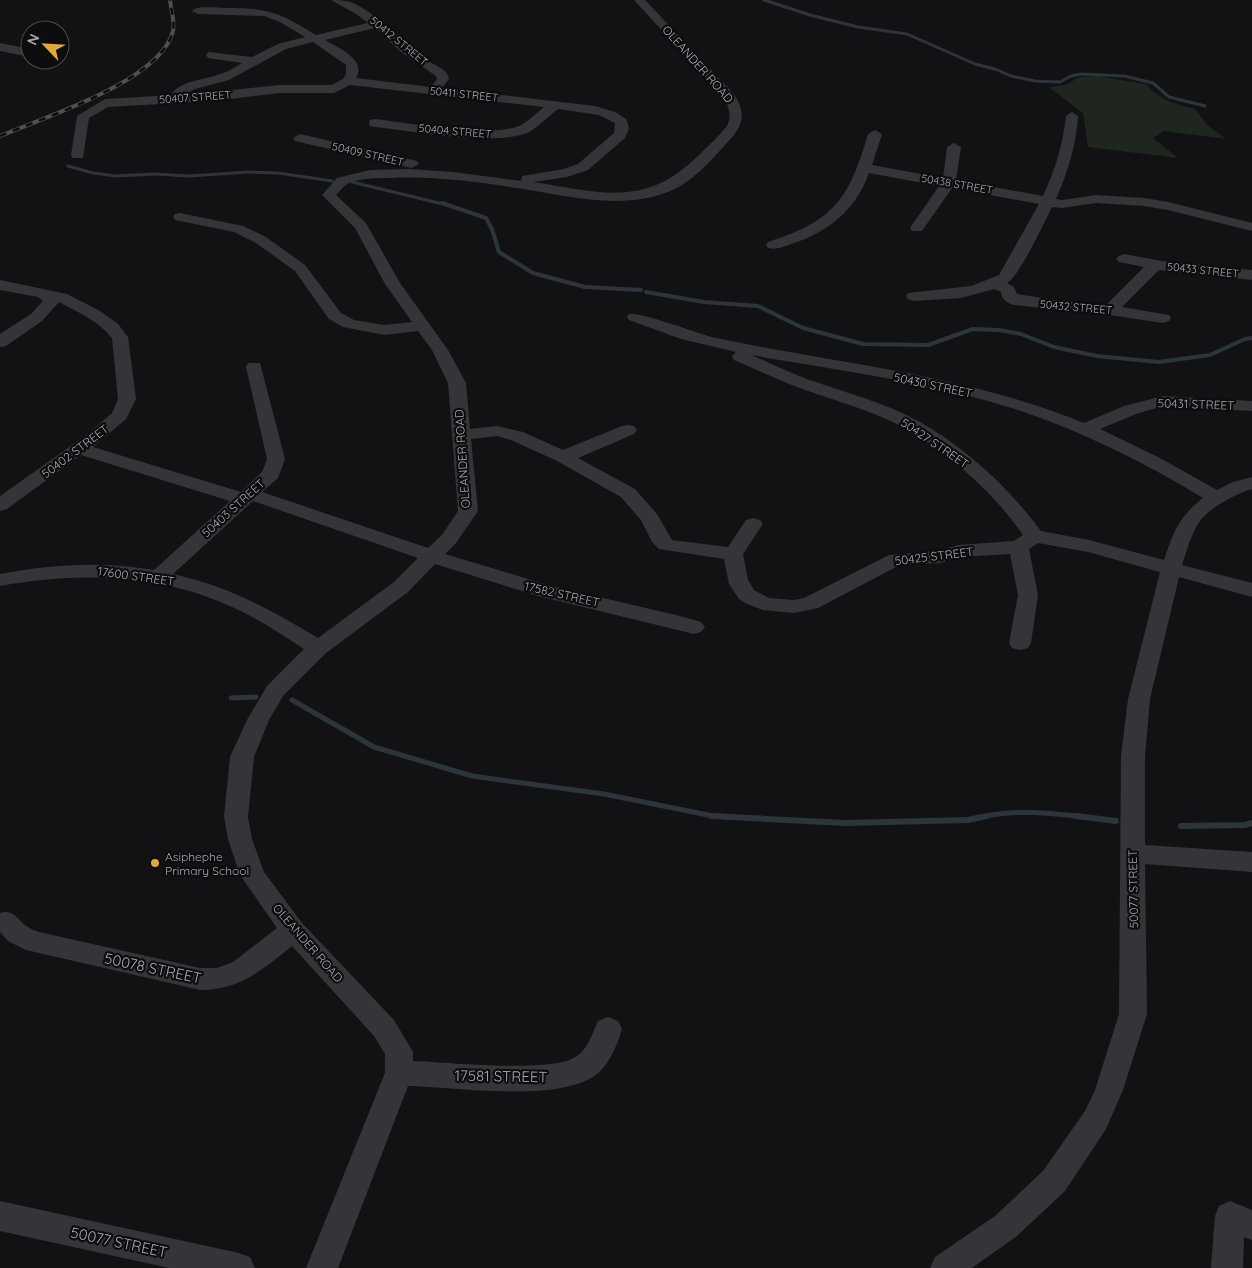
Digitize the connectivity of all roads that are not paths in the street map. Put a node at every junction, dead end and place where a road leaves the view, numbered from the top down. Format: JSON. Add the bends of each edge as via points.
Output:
{"nodes":[{"id":1,"x":336,"y":0,"type":"edge"},
{"id":2,"x":639,"y":0,"type":"edge"},
{"id":3,"x":270,"y":2,"type":"dead end"},
{"id":4,"x":198,"y":11,"type":"dead end"},
{"id":5,"x":261,"y":12,"type":"junction"},
{"id":6,"x":378,"y":24,"type":"junction"},
{"id":7,"x":315,"y":40,"type":"junction"},
{"id":8,"x":0,"y":47,"type":"edge"},
{"id":9,"x":20,"y":51,"type":"edge"},
{"id":10,"x":212,"y":55,"type":"dead end"},
{"id":11,"x":254,"y":61,"type":"junction"},
{"id":12,"x":348,"y":81,"type":"junction"},
{"id":13,"x":434,"y":91,"type":"junction"},
{"id":14,"x":174,"y":99,"type":"junction"},
{"id":15,"x":556,"y":104,"type":"junction"},
{"id":16,"x":1072,"y":116,"type":"dead end"},
{"id":17,"x":375,"y":123,"type":"dead end"},
{"id":18,"x":875,"y":134,"type":"dead end"},
{"id":19,"x":300,"y":138,"type":"dead end"},
{"id":20,"x":954,"y":147,"type":"dead end"},
{"id":21,"x":78,"y":155,"type":"dead end"},
{"id":22,"x":865,"y":168,"type":"junction"},
{"id":23,"x":434,"y":174,"type":"junction"},
{"id":24,"x":949,"y":182,"type":"junction"},
{"id":25,"x":507,"y":183,"type":"junction"},
{"id":26,"x":1049,"y":201,"type":"junction"},
{"id":27,"x":180,"y":217,"type":"dead end"},
{"id":28,"x":1252,"y":227,"type":"edge"},
{"id":29,"x":917,"y":228,"type":"dead end"},
{"id":30,"x":773,"y":245,"type":"dead end"},
{"id":31,"x":1124,"y":259,"type":"dead end"},
{"id":32,"x":1155,"y":265,"type":"junction"},
{"id":33,"x":1252,"y":275,"type":"edge"},
{"id":34,"x":0,"y":284,"type":"edge"},
{"id":35,"x":996,"y":284,"type":"junction"},
{"id":36,"x":42,"y":293,"type":"junction"},
{"id":37,"x":914,"y":296,"type":"dead end"},
{"id":38,"x":1110,"y":310,"type":"junction"},
{"id":39,"x":635,"y":317,"type":"dead end"},
{"id":40,"x":1163,"y":318,"type":"dead end"},
{"id":41,"x":421,"y":326,"type":"junction"},
{"id":42,"x":0,"y":342,"type":"edge"},
{"id":43,"x":731,"y":349,"type":"junction"},
{"id":44,"x":254,"y":367,"type":"dead end"},
{"id":45,"x":1252,"y":406,"type":"edge"},
{"id":46,"x":1086,"y":429,"type":"junction"},
{"id":47,"x":628,"y":430,"type":"dead end"},
{"id":48,"x":461,"y":435,"type":"junction"},
{"id":49,"x":80,"y":449,"type":"junction"},
{"id":50,"x":563,"y":457,"type":"junction"},
{"id":51,"x":1252,"y":484,"type":"edge"},
{"id":52,"x":248,"y":497,"type":"junction"},
{"id":53,"x":1216,"y":498,"type":"junction"},
{"id":54,"x":0,"y":506,"type":"edge"},
{"id":55,"x":753,"y":524,"type":"dead end"},
{"id":56,"x":1026,"y":542,"type":"junction"},
{"id":57,"x":733,"y":554,"type":"junction"},
{"id":58,"x":432,"y":557,"type":"junction"},
{"id":59,"x":1171,"y":568,"type":"junction"},
{"id":60,"x":158,"y":577,"type":"junction"},
{"id":61,"x":0,"y":580,"type":"edge"},
{"id":62,"x":1252,"y":590,"type":"edge"},
{"id":63,"x":694,"y":627,"type":"dead end"},
{"id":64,"x":1020,"y":643,"type":"dead end"},
{"id":65,"x":318,"y":648,"type":"junction"},
{"id":66,"x":1132,"y":854,"type":"junction"},
{"id":67,"x":1252,"y":862,"type":"edge"},
{"id":68,"x":6,"y":921,"type":"dead end"},
{"id":69,"x":293,"y":930,"type":"junction"},
{"id":70,"x":608,"y":1029,"type":"dead end"},
{"id":71,"x":399,"y":1072,"type":"junction"},
{"id":72,"x":0,"y":1216,"type":"edge"},
{"id":73,"x":1241,"y":1221,"type":"edge"},
{"id":74,"x":239,"y":1268,"type":"edge"},
{"id":75,"x":322,"y":1268,"type":"edge"},
{"id":76,"x":946,"y":1268,"type":"edge"},
{"id":77,"x":1227,"y":1268,"type":"edge"}],
"edges":[{"from":1,"to":6,"type":"street","name":"50412 STREET","via":[[351,5]]},
{"from":2,"to":25,"type":"street","name":"OLEANDER ROAD","via":[[729,96],[737,111],[731,131],[681,180],[647,194],[598,196]]},
{"from":3,"to":5,"type":"street","via":[[261,7]]},
{"from":4,"to":5,"type":"street"},
{"from":5,"to":7,"type":"street","via":[[284,20]]},
{"from":6,"to":7,"type":"street"},
{"from":6,"to":13,"type":"street","name":"50412 STREET","via":[[395,41],[444,76]]},
{"from":7,"to":11,"type":"street","via":[[282,46]]},
{"from":7,"to":12,"type":"street","via":[[352,64]]},
{"from":8,"to":9,"type":"street"},
{"from":10,"to":11,"type":"street"},
{"from":11,"to":14,"type":"street","via":[[224,77],[183,89]]},
{"from":12,"to":13,"type":"street","name":"50411 STREET"},
{"from":12,"to":14,"type":"street","name":"50407 STREET","via":[[334,89],[279,89]]},
{"from":13,"to":15,"type":"street","name":"50411 STREET"},
{"from":14,"to":21,"type":"street","name":"50407 STREET","via":[[101,104],[82,118]]},
{"from":15,"to":17,"type":"street","name":"50404 STREET","via":[[526,128],[504,135]]},
{"from":15,"to":25,"type":"street","name":"50411 STREET","via":[[614,115],[623,130],[583,167],[567,173]]},
{"from":16,"to":26,"type":"street","via":[[1071,139]]},
{"from":18,"to":22,"type":"street"},
{"from":19,"to":23,"type":"street","name":"50409 STREET","via":[[418,166]]},
{"from":20,"to":24,"type":"street"},
{"from":22,"to":24,"type":"street","name":"50438 STREET"},
{"from":22,"to":30,"type":"street","via":[[849,198],[830,221],[809,234]]},
{"from":23,"to":25,"type":"street","name":"OLEANDER ROAD"},
{"from":23,"to":41,"type":"street","name":"OLEANDER ROAD","via":[[360,174],[334,185],[329,195],[361,226]]},
{"from":24,"to":26,"type":"street","name":"50438 STREET"},
{"from":24,"to":29,"type":"street"},
{"from":26,"to":28,"type":"street","name":"50438 STREET","via":[[1062,204],[1096,200],[1144,202]]},
{"from":26,"to":35,"type":"street","via":[[1005,278]]},
{"from":27,"to":41,"type":"street","via":[[238,229],[261,240],[300,268],[335,316],[349,324],[384,330]]},
{"from":31,"to":32,"type":"street","name":"50433 STREET"},
{"from":32,"to":33,"type":"street","name":"50433 STREET"},
{"from":32,"to":38,"type":"street","name":"50433 STREET"},
{"from":34,"to":36,"type":"street","name":"50402 STREET"},
{"from":35,"to":37,"type":"street","via":[[955,295]]},
{"from":35,"to":38,"type":"street","name":"50432 STREET","via":[[1008,290],[1014,300]]},
{"from":36,"to":42,"type":"street","via":[[52,300],[50,305]]},
{"from":36,"to":49,"type":"street","name":"50402 STREET","via":[[69,300],[94,314],[112,327],[120,338],[126,404],[115,420]]},
{"from":38,"to":40,"type":"street","name":"50432 STREET"},
{"from":39,"to":43,"type":"street","name":"50430 STREET"},
{"from":41,"to":48,"type":"street","name":"OLEANDER ROAD","via":[[440,350],[457,383]]},
{"from":43,"to":46,"type":"street","name":"50430 STREET","via":[[846,366],[967,392],[1042,412]]},
{"from":43,"to":56,"type":"street","name":"50427 STREET","via":[[802,383],[866,404],[914,426],[965,462],[1014,508]]},
{"from":44,"to":52,"type":"street","name":"50403 STREET","via":[[276,459],[270,474]]},
{"from":45,"to":46,"type":"street","name":"50431 STREET","via":[[1156,402]]},
{"from":46,"to":53,"type":"street","name":"50430 STREET"},
{"from":47,"to":50,"type":"street"},
{"from":48,"to":50,"type":"street","via":[[497,431],[517,436]]},
{"from":48,"to":58,"type":"street","name":"OLEANDER ROAD","via":[[468,511]]},
{"from":49,"to":52,"type":"street"},
{"from":49,"to":54,"type":"street","name":"50402 STREET"},
{"from":50,"to":57,"type":"street","via":[[628,493],[650,518],[666,545]]},
{"from":51,"to":53,"type":"street","name":"50077 STREET"},
{"from":52,"to":58,"type":"street"},
{"from":52,"to":60,"type":"street","name":"50403 STREET"},
{"from":53,"to":59,"type":"street","name":"50077 STREET","via":[[1193,516],[1183,533]]},
{"from":55,"to":57,"type":"street"},
{"from":56,"to":57,"type":"street","name":"50425 STREET","via":[[958,551],[940,557],[896,559],[799,607],[770,604],[746,594],[740,588]]},
{"from":56,"to":59,"type":"street","name":"50425 STREET","via":[[1089,546]]},
{"from":56,"to":64,"type":"street","via":[[1028,595]]},
{"from":58,"to":63,"type":"street","name":"17582 STREET","via":[[545,591],[648,613]]},
{"from":58,"to":65,"type":"street","name":"OLEANDER ROAD","via":[[378,605]]},
{"from":59,"to":62,"type":"street","name":"50425 STREET"},
{"from":59,"to":66,"type":"street","name":"50077 STREET","via":[[1139,700],[1133,756]]},
{"from":60,"to":61,"type":"street","name":"17600 STREET","via":[[92,570]]},
{"from":60,"to":65,"type":"street","name":"17600 STREET","via":[[198,586],[230,598]]},
{"from":65,"to":69,"type":"street","name":"OLEANDER ROAD","via":[[275,691],[258,720],[242,757],[236,817],[253,875]]},
{"from":66,"to":67,"type":"street"},
{"from":66,"to":76,"type":"street","name":"50077 STREET","via":[[1133,1014],[1096,1120],[1054,1181],[1030,1206]]},
{"from":68,"to":69,"type":"street","name":"50078 STREET","via":[[17,934],[35,942],[200,979],[218,979],[242,970]]},
{"from":69,"to":71,"type":"street","name":"OLEANDER ROAD","via":[[384,1028],[398,1052]]},
{"from":70,"to":71,"type":"street","name":"17581 STREET","via":[[603,1046],[593,1060],[575,1072],[553,1077]]},
{"from":71,"to":75,"type":"street","name":"OLEANDER ROAD"},
{"from":72,"to":74,"type":"street","name":"50077 STREET"},
{"from":73,"to":77,"type":"street"}]}
